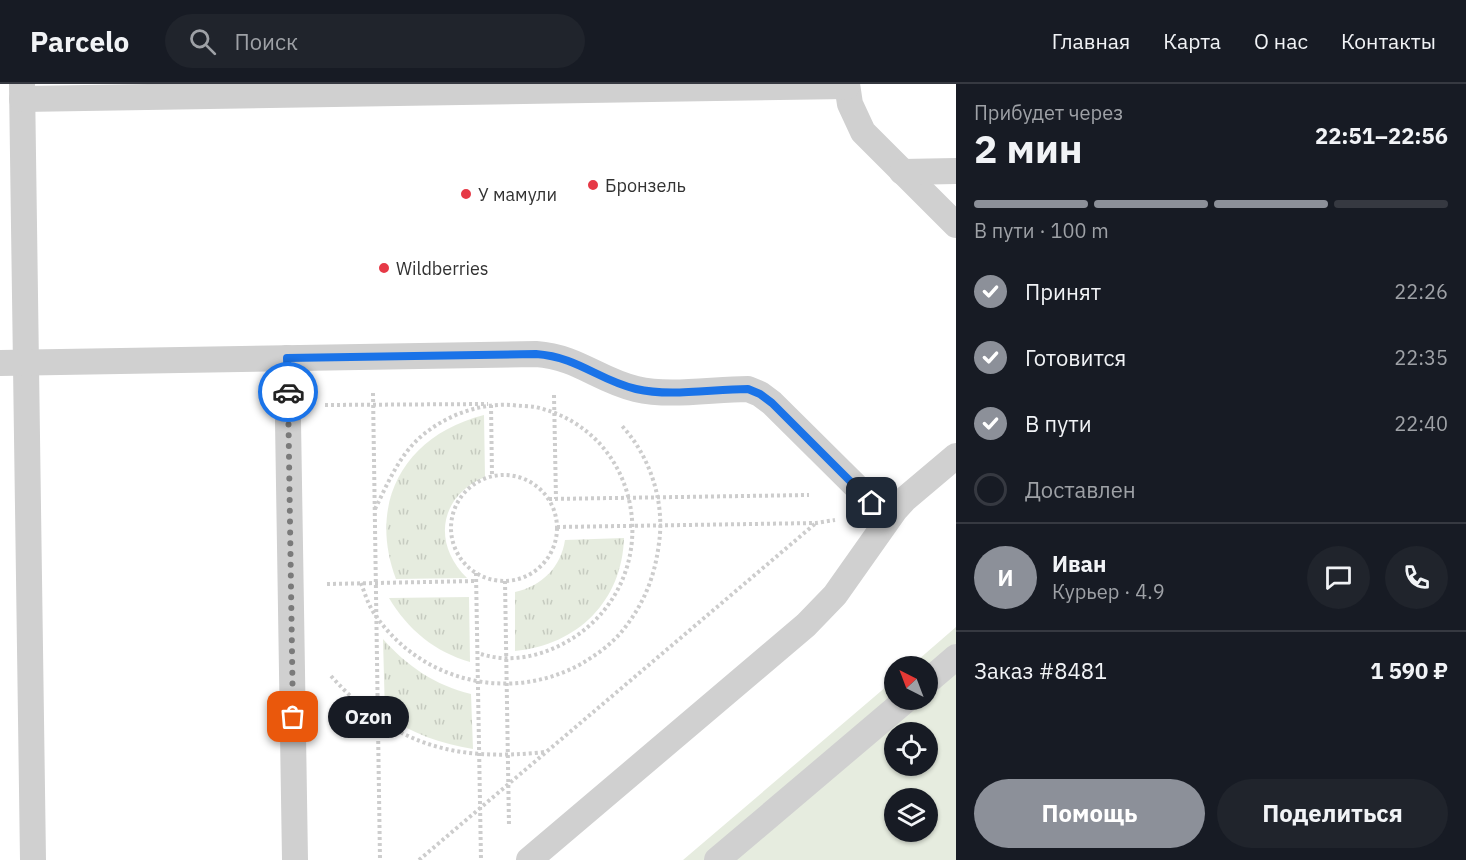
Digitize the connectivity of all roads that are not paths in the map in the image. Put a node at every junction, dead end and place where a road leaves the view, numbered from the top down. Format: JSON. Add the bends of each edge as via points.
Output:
{"nodes":[{"id":1,"x":847,"y":85,"type":"edge"},
{"id":2,"x":22,"y":92,"type":"edge"},
{"id":3,"x":956,"y":171,"type":"edge"},
{"id":4,"x":902,"y":172,"type":"junction"},
{"id":5,"x":956,"y":225,"type":"edge"},
{"id":6,"x":287,"y":358,"type":"junction"},
{"id":7,"x":26,"y":362,"type":"junction"},
{"id":8,"x":0,"y":363,"type":"edge"},
{"id":9,"x":956,"y":456,"type":"edge"},
{"id":10,"x":885,"y":515,"type":"junction"},
{"id":11,"x":956,"y":657,"type":"edge"},
{"id":12,"x":938,"y":673,"type":"edge"},
{"id":13,"x":894,"y":710,"type":"edge"},
{"id":14,"x":33,"y":860,"type":"edge"},
{"id":15,"x":295,"y":860,"type":"edge"},
{"id":16,"x":529,"y":860,"type":"edge"},
{"id":17,"x":717,"y":860,"type":"edge"}],
"edges":[{"from":1,"to":2,"type":"lane"},
{"from":1,"to":4,"type":"lane","via":[[850,104],[863,132]]},
{"from":2,"to":7,"type":"lane"},
{"from":3,"to":4,"type":"lane"},
{"from":4,"to":5,"type":"lane"},
{"from":6,"to":7,"type":"lane"},
{"from":6,"to":10,"type":"lane","via":[[536,354],[566,358],[639,390],[748,389],[772,403]]},
{"from":6,"to":15,"type":"lane"},
{"from":7,"to":8,"type":"lane"},
{"from":7,"to":14,"type":"lane"},
{"from":9,"to":10,"type":"lane"},
{"from":10,"to":16,"type":"lane","via":[[835,595],[806,625]]},
{"from":11,"to":12,"type":"lane"},
{"from":13,"to":17,"type":"lane"}]}
